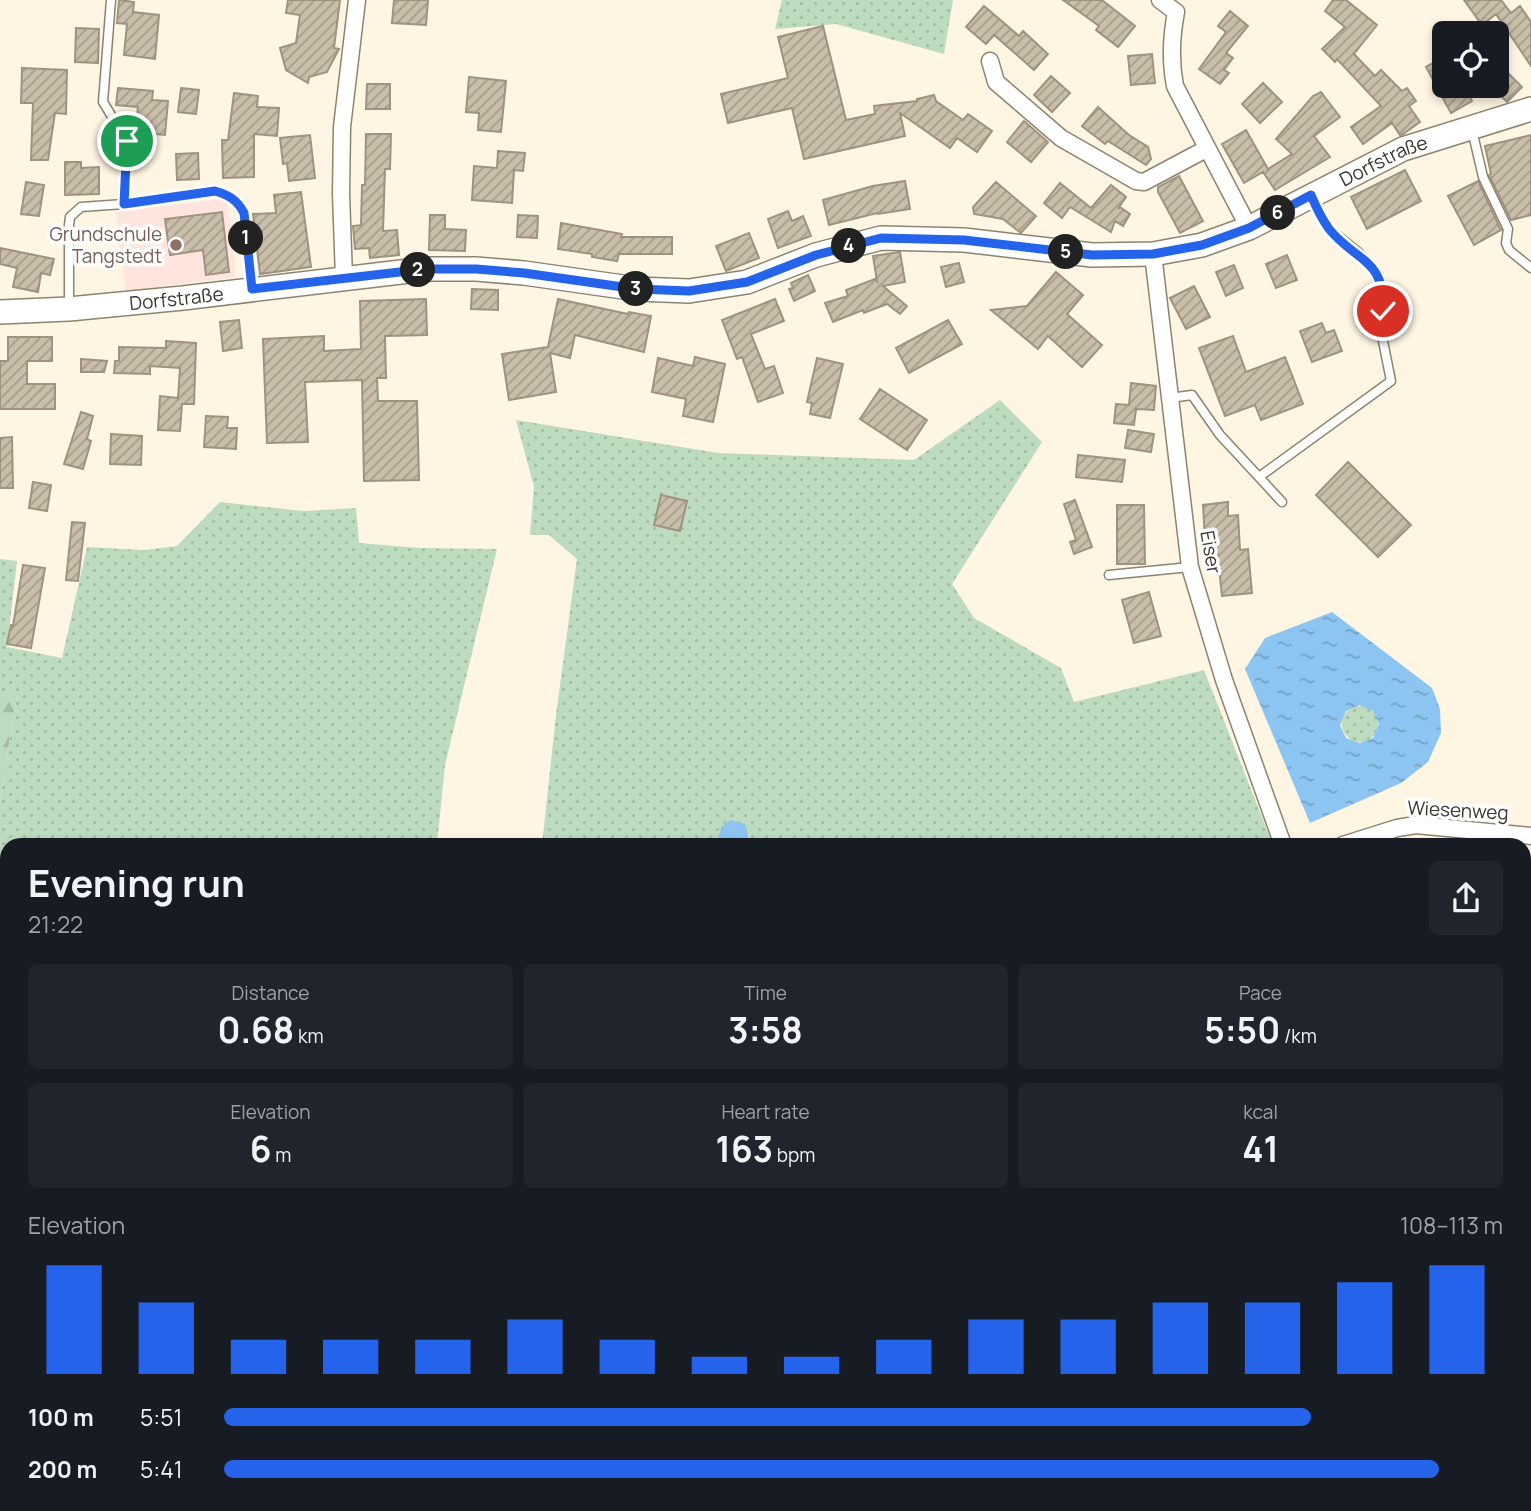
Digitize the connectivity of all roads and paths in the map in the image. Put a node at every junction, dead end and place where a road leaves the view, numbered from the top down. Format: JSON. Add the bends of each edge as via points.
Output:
{"nodes":[{"id":1,"x":111,"y":0,"type":"edge"},
{"id":2,"x":357,"y":0,"type":"edge"},
{"id":3,"x":1160,"y":0,"type":"edge"},
{"id":4,"x":1181,"y":6,"type":"edge"},
{"id":5,"x":990,"y":61,"type":"dead end"},
{"id":6,"x":1531,"y":109,"type":"edge"},
{"id":7,"x":1471,"y":127,"type":"junction"},
{"id":8,"x":1206,"y":149,"type":"junction"},
{"id":9,"x":1311,"y":195,"type":"junction"},
{"id":10,"x":124,"y":204,"type":"junction"},
{"id":11,"x":1249,"y":228,"type":"junction"},
{"id":12,"x":1153,"y":254,"type":"junction"},
{"id":13,"x":1531,"y":268,"type":"edge"},
{"id":14,"x":344,"y":278,"type":"junction"},
{"id":15,"x":252,"y":289,"type":"junction"},
{"id":16,"x":69,"y":309,"type":"junction"},
{"id":17,"x":0,"y":312,"type":"edge"},
{"id":18,"x":1170,"y":398,"type":"junction"},
{"id":19,"x":1259,"y":477,"type":"junction"},
{"id":20,"x":1282,"y":502,"type":"dead end"},
{"id":21,"x":1190,"y":567,"type":"junction"},
{"id":22,"x":1110,"y":575,"type":"dead end"},
{"id":23,"x":1531,"y":836,"type":"edge"},
{"id":24,"x":1280,"y":838,"type":"edge"},
{"id":25,"x":1365,"y":838,"type":"edge"}],
"edges":[{"from":1,"to":10,"type":"lane","via":[[103,102],[127,141]]},
{"from":2,"to":14,"type":"street","via":[[342,127]]},
{"from":3,"to":4,"type":"street"},
{"from":4,"to":8,"type":"street","via":[[1171,41],[1175,86]]},
{"from":5,"to":8,"type":"street","via":[[996,82],[1060,138],[1136,181],[1144,182]]},
{"from":6,"to":7,"type":"main road","name":"Dorfstraße"},
{"from":7,"to":9,"type":"main road","name":"Dorfstraße","via":[[1403,149]]},
{"from":7,"to":13,"type":"lane","via":[[1483,177],[1508,229],[1506,243]]},
{"from":8,"to":11,"type":"street"},
{"from":9,"to":11,"type":"main road","name":"Dorfstraße"},
{"from":9,"to":19,"type":"lane","via":[[1328,228],[1378,274],[1383,286],[1382,335],[1391,381]]},
{"from":10,"to":15,"type":"lane","via":[[215,191],[228,194],[244,213]]},
{"from":10,"to":16,"type":"lane","via":[[81,207],[70,217]]},
{"from":11,"to":12,"type":"main road","name":"Dorfstraße","via":[[1202,245]]},
{"from":12,"to":14,"type":"main road","name":"Dorfstraße","via":[[1092,255],[964,240],[881,238],[816,255],[747,282],[689,291],[476,269]]},
{"from":12,"to":18,"type":"street","name":"Eiser"},
{"from":14,"to":15,"type":"main road","name":"Dorfstraße"},
{"from":15,"to":16,"type":"main road","name":"Dorfstraße"},
{"from":16,"to":17,"type":"main road","name":"Dorfstraße"},
{"from":18,"to":19,"type":"lane","via":[[1192,395],[1220,435]]},
{"from":18,"to":21,"type":"street","name":"Eiser"},
{"from":19,"to":20,"type":"lane"},
{"from":21,"to":22,"type":"lane"},
{"from":21,"to":24,"type":"street","name":"Eiser","via":[[1224,680]]},
{"from":23,"to":25,"type":"street","name":"Wiesenweg","via":[[1416,825]]}]}
